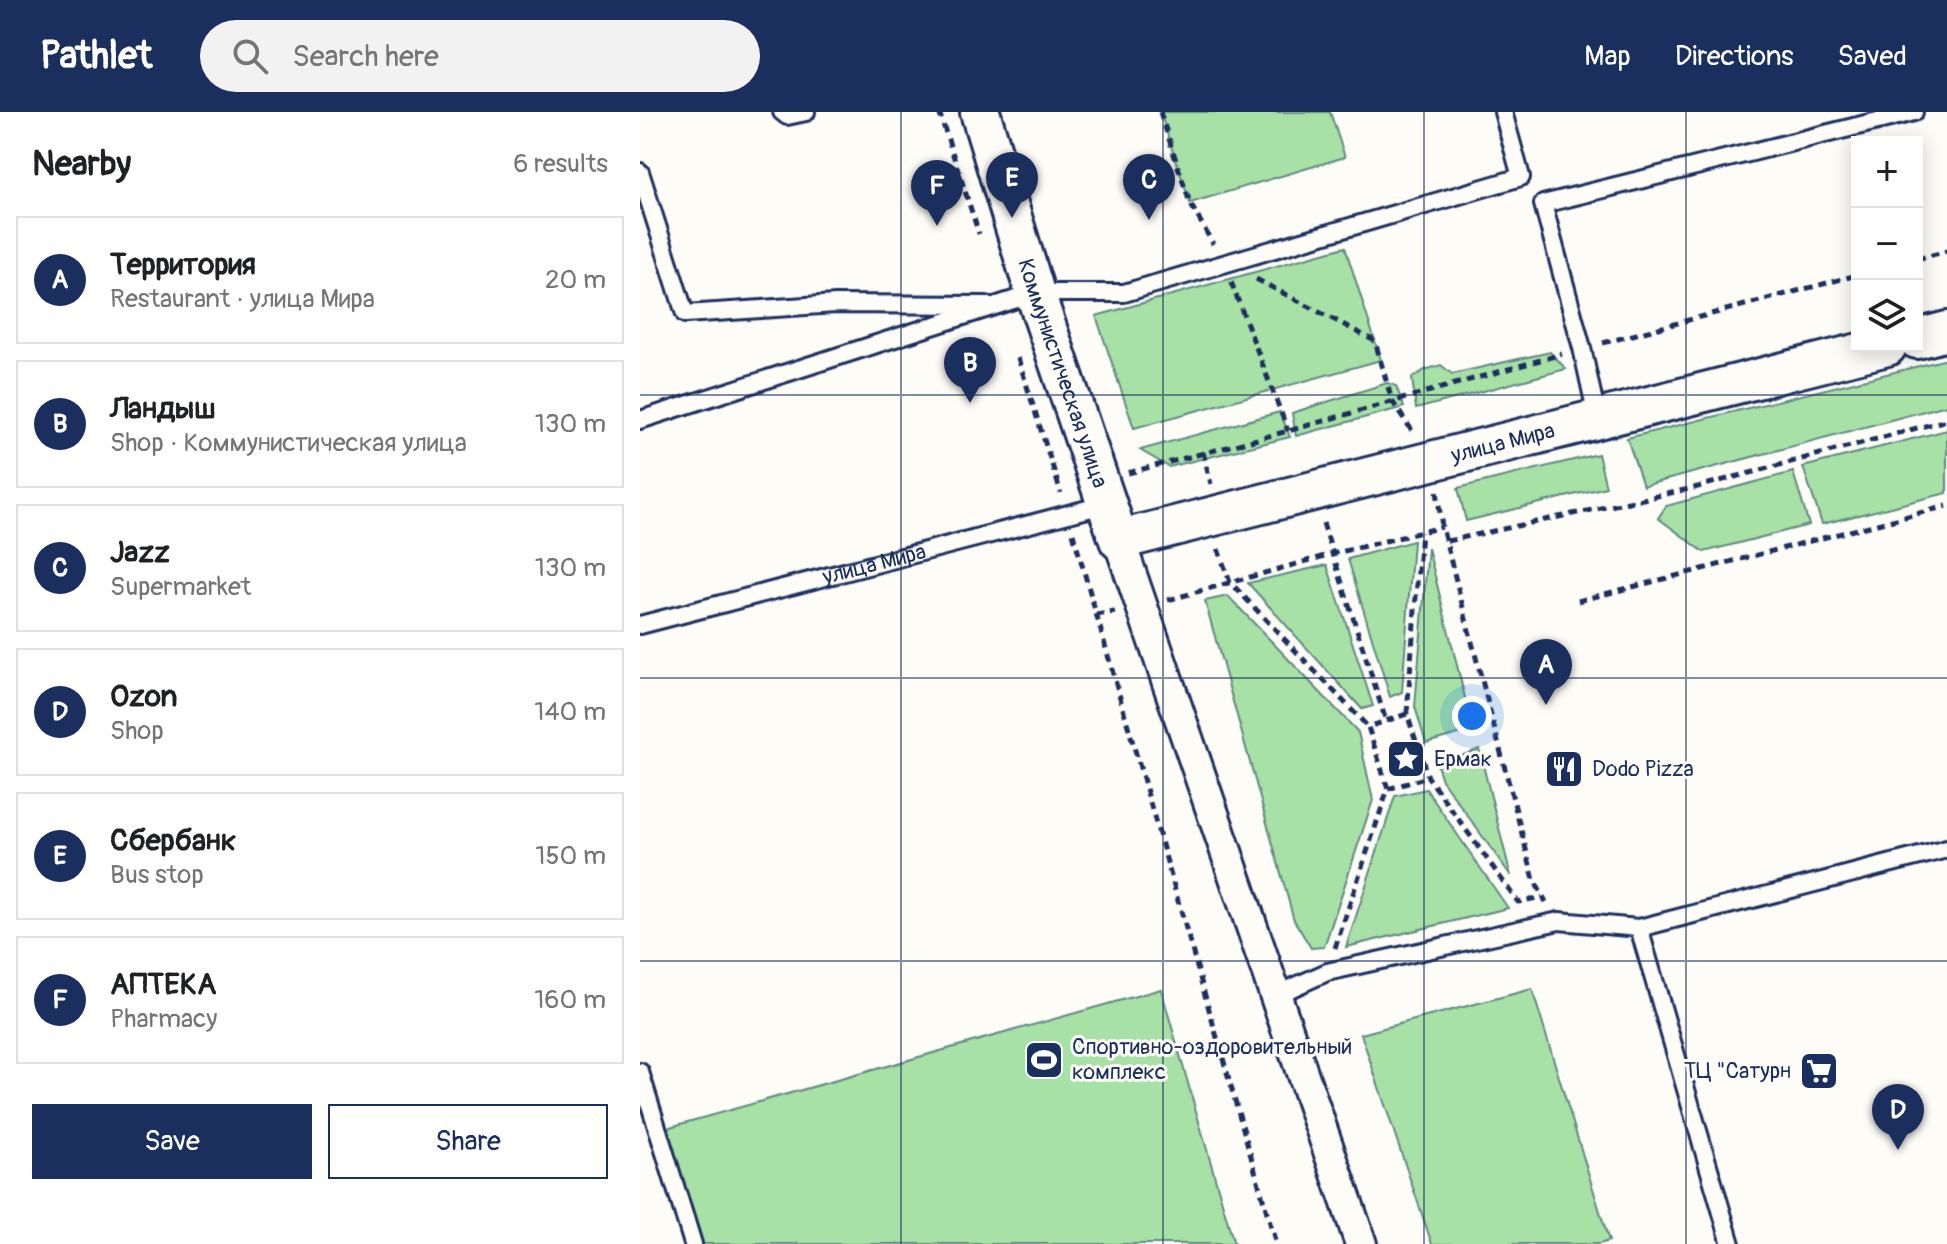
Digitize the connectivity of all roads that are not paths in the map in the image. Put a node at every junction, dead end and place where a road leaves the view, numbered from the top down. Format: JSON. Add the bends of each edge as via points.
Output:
{"nodes":[{"id":1,"x":782,"y":112,"type":"edge"},
{"id":2,"x":806,"y":112,"type":"edge"},
{"id":3,"x":980,"y":112,"type":"edge"},
{"id":4,"x":1503,"y":112,"type":"edge"},
{"id":5,"x":1914,"y":112,"type":"edge"},
{"id":6,"x":640,"y":172,"type":"edge"},
{"id":7,"x":1018,"y":299,"type":"junction"},
{"id":8,"x":1947,"y":331,"type":"edge"},
{"id":9,"x":1923,"y":337,"type":"edge"},
{"id":10,"x":1862,"y":352,"type":"edge"},
{"id":11,"x":1597,"y":417,"type":"junction"},
{"id":12,"x":640,"y":420,"type":"edge"},
{"id":13,"x":1103,"y":492,"type":"junction"},
{"id":14,"x":1119,"y":540,"type":"junction"},
{"id":15,"x":640,"y":625,"type":"edge"},
{"id":16,"x":1947,"y":849,"type":"edge"},
{"id":17,"x":1639,"y":928,"type":"junction"},
{"id":18,"x":1274,"y":996,"type":"junction"},
{"id":19,"x":640,"y":1072,"type":"edge"},
{"id":20,"x":693,"y":1244,"type":"edge"},
{"id":21,"x":1361,"y":1244,"type":"edge"},
{"id":22,"x":1731,"y":1244,"type":"edge"}],
"edges":[{"from":1,"to":2,"type":"lane"},
{"from":3,"to":7,"type":"street","name":"Коммунистическая улица"},
{"from":4,"to":7,"type":"lane","via":[[1521,177],[1124,293]]},
{"from":5,"to":11,"type":"lane","via":[[1543,204]]},
{"from":6,"to":7,"type":"lane","via":[[685,314]]},
{"from":7,"to":12,"type":"lane"},
{"from":7,"to":13,"type":"street","name":"Коммунистическая улица"},
{"from":8,"to":9,"type":"street"},
{"from":10,"to":11,"type":"street","name":"улица Мира"},
{"from":11,"to":14,"type":"street","name":"улица Мира"},
{"from":13,"to":14,"type":"street","name":"Коммунистическая улица"},
{"from":13,"to":15,"type":"lane","name":"улица Мира","via":[[1067,514]]},
{"from":14,"to":18,"type":"street"},
{"from":16,"to":17,"type":"lane"},
{"from":17,"to":18,"type":"lane","via":[[1559,921],[1327,972]]},
{"from":17,"to":22,"type":"lane"},
{"from":18,"to":21,"type":"street"},
{"from":19,"to":20,"type":"lane"}]}
